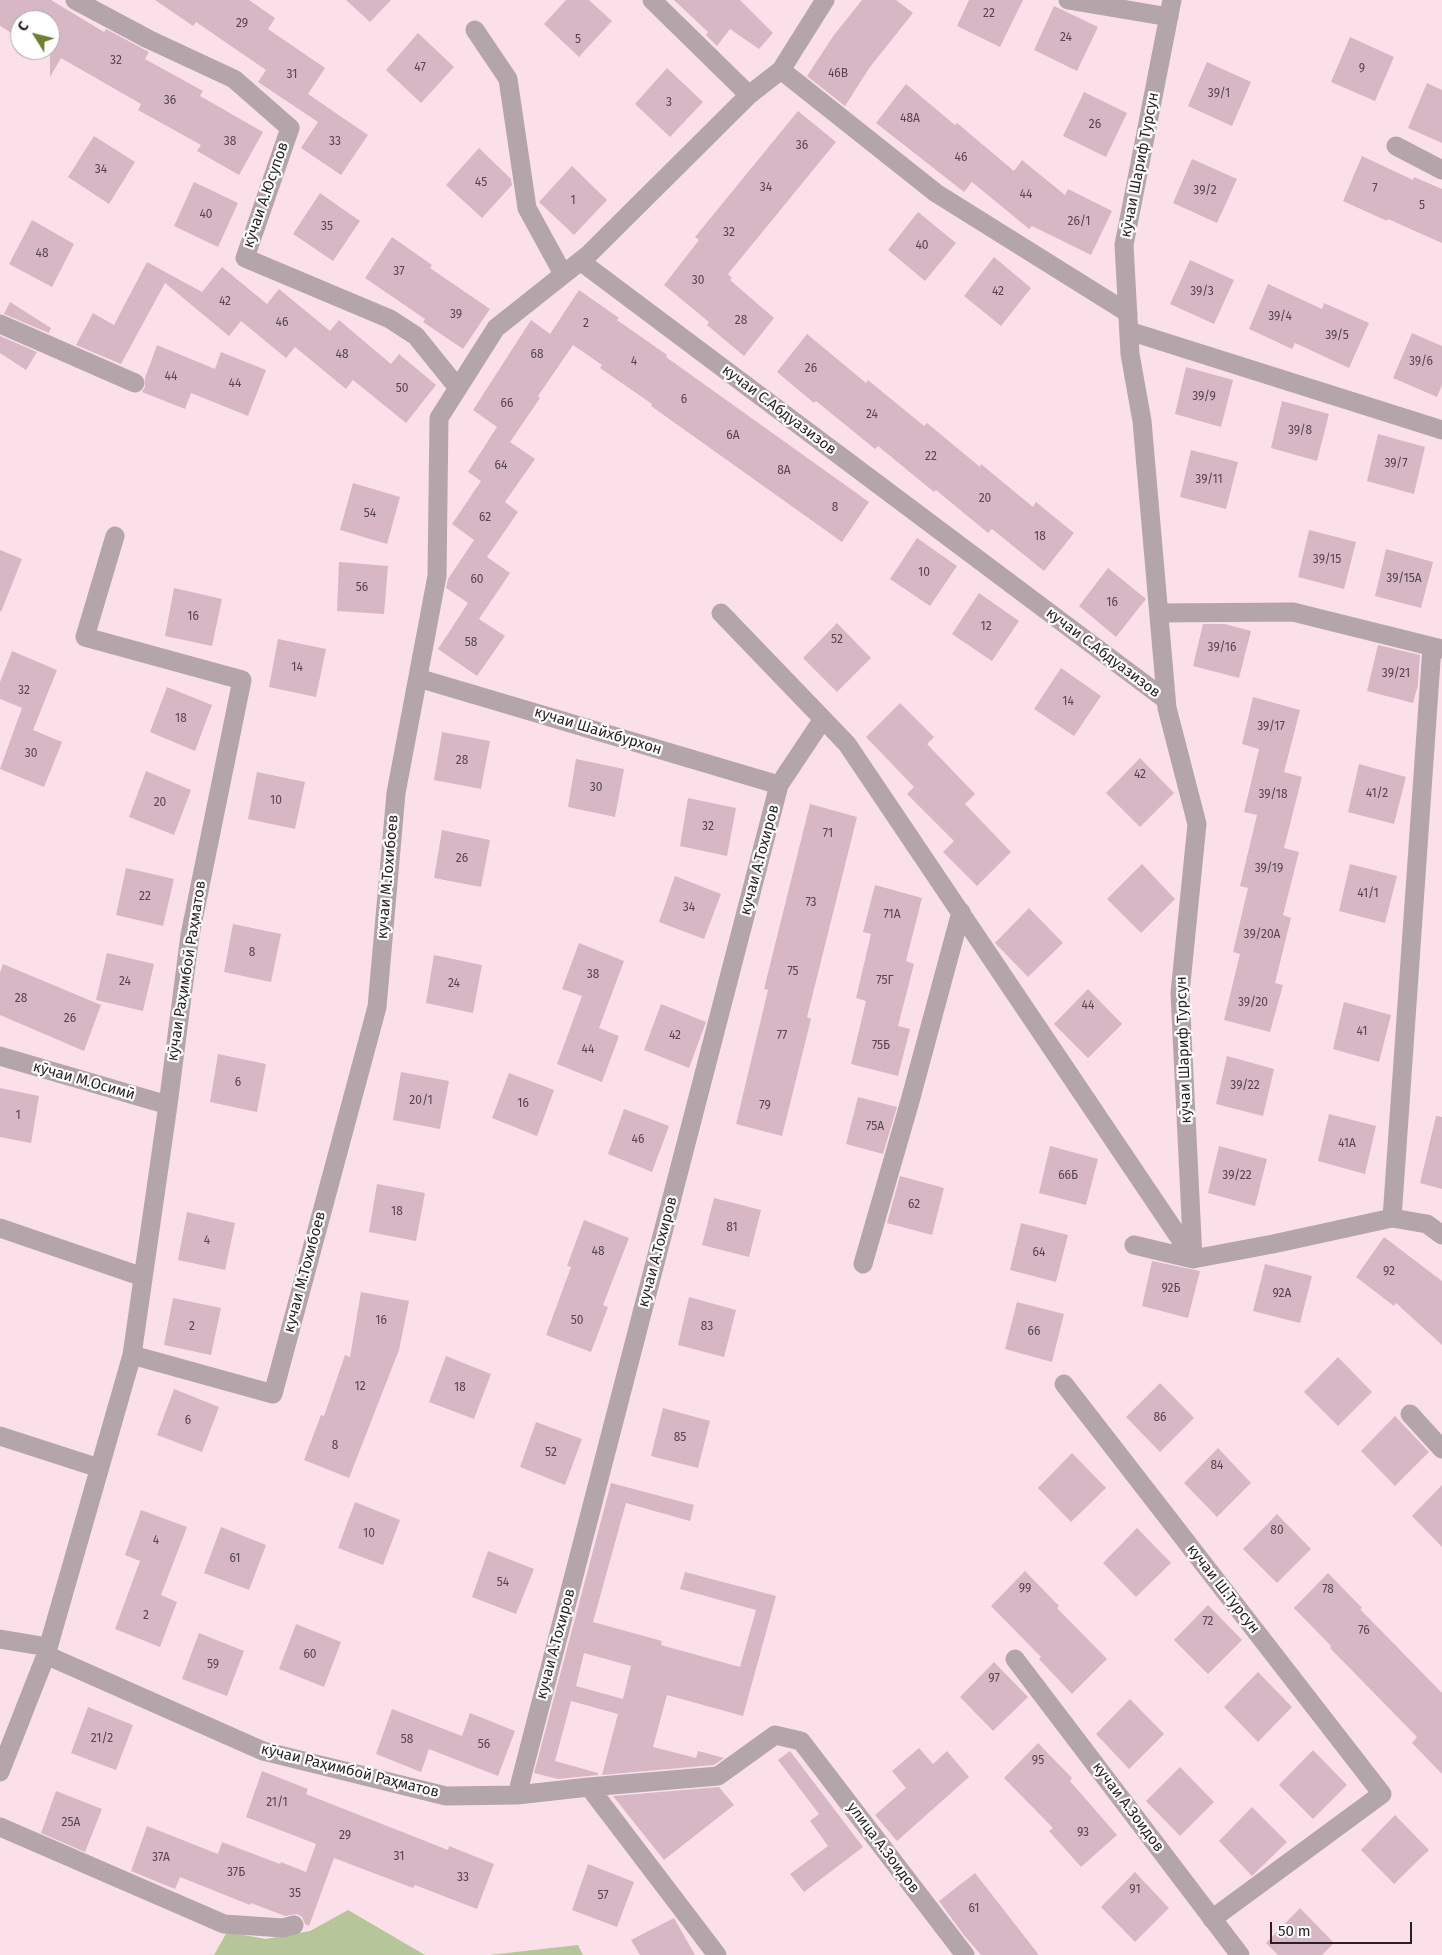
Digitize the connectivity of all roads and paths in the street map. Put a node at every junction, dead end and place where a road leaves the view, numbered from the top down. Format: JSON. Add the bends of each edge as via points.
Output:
{"nodes":[{"id":1,"x":75,"y":0,"type":"edge"},
{"id":2,"x":652,"y":0,"type":"edge"},
{"id":3,"x":825,"y":0,"type":"edge"},
{"id":4,"x":1068,"y":0,"type":"edge"},
{"id":5,"x":1171,"y":9,"type":"edge"},
{"id":6,"x":475,"y":30,"type":"dead end"},
{"id":7,"x":781,"y":70,"type":"junction"},
{"id":8,"x":749,"y":95,"type":"junction"},
{"id":9,"x":1396,"y":146,"type":"dead end"},
{"id":10,"x":1442,"y":170,"type":"edge"},
{"id":11,"x":580,"y":261,"type":"junction"},
{"id":12,"x":563,"y":274,"type":"junction"},
{"id":13,"x":1128,"y":322,"type":"junction"},
{"id":14,"x":0,"y":324,"type":"edge"},
{"id":15,"x":135,"y":383,"type":"dead end"},
{"id":16,"x":458,"y":388,"type":"junction"},
{"id":17,"x":1442,"y":430,"type":"edge"},
{"id":18,"x":115,"y":536,"type":"dead end"},
{"id":19,"x":721,"y":613,"type":"dead end"},
{"id":20,"x":1159,"y":613,"type":"junction"},
{"id":21,"x":1437,"y":648,"type":"edge"},
{"id":22,"x":418,"y":678,"type":"junction"},
{"id":23,"x":1166,"y":700,"type":"junction"},
{"id":24,"x":823,"y":719,"type":"junction"},
{"id":25,"x":779,"y":785,"type":"junction"},
{"id":26,"x":961,"y":912,"type":"junction"},
{"id":27,"x":0,"y":1056,"type":"edge"},
{"id":28,"x":168,"y":1106,"type":"junction"},
{"id":29,"x":1392,"y":1218,"type":"junction"},
{"id":30,"x":0,"y":1228,"type":"edge"},
{"id":31,"x":1442,"y":1235,"type":"edge"},
{"id":32,"x":1134,"y":1245,"type":"dead end"},
{"id":33,"x":1193,"y":1259,"type":"junction"},
{"id":34,"x":863,"y":1264,"type":"dead end"},
{"id":35,"x":143,"y":1276,"type":"junction"},
{"id":36,"x":132,"y":1355,"type":"junction"},
{"id":37,"x":1064,"y":1384,"type":"dead end"},
{"id":38,"x":1410,"y":1414,"type":"dead end"},
{"id":39,"x":0,"y":1436,"type":"edge"},
{"id":40,"x":1442,"y":1449,"type":"edge"},
{"id":41,"x":99,"y":1468,"type":"junction"},
{"id":42,"x":0,"y":1639,"type":"edge"},
{"id":43,"x":47,"y":1651,"type":"junction"},
{"id":44,"x":1016,"y":1659,"type":"dead end"},
{"id":45,"x":801,"y":1741,"type":"joint"},
{"id":46,"x":0,"y":1772,"type":"edge"},
{"id":47,"x":590,"y":1787,"type":"junction"},
{"id":48,"x":517,"y":1796,"type":"junction"},
{"id":49,"x":0,"y":1826,"type":"edge"},
{"id":50,"x":1212,"y":1919,"type":"junction"},
{"id":51,"x":294,"y":1925,"type":"dead end"},
{"id":52,"x":717,"y":1955,"type":"edge"},
{"id":53,"x":964,"y":1955,"type":"edge"},
{"id":54,"x":1240,"y":1955,"type":"edge"}],
"edges":[{"from":1,"to":16,"type":"street","name":"кӯчаи А.Юсупов","via":[[148,39],[234,78],[290,128],[244,258],[390,319],[416,336]]},
{"from":2,"to":8,"type":"street"},
{"from":3,"to":7,"type":"street"},
{"from":4,"to":5,"type":"street"},
{"from":5,"to":13,"type":"street","name":"кӯчаи Шариф Турсун","via":[[1124,245]]},
{"from":6,"to":12,"type":"street","via":[[508,80],[527,208]]},
{"from":7,"to":8,"type":"street"},
{"from":7,"to":13,"type":"street","via":[[936,193]]},
{"from":8,"to":11,"type":"street"},
{"from":9,"to":10,"type":"street"},
{"from":11,"to":12,"type":"street","name":"кучаи М.Тохибоев"},
{"from":11,"to":23,"type":"street","name":"кучаи С.Абдуазизов"},
{"from":12,"to":16,"type":"street","name":"кучаи М.Тохибоев","via":[[496,328]]},
{"from":13,"to":17,"type":"street"},
{"from":13,"to":20,"type":"street","name":"кӯчаи Шариф Турсун","via":[[1130,354],[1142,421]]},
{"from":14,"to":15,"type":"street"},
{"from":16,"to":22,"type":"street","name":"кучаи М.Тохибоев","via":[[439,418],[437,576]]},
{"from":18,"to":28,"type":"street","name":"кӯчаи Раҳимбой Раҳматов","via":[[85,638],[242,680],[190,935]]},
{"from":19,"to":24,"type":"street"},
{"from":20,"to":21,"type":"street","via":[[1293,612]]},
{"from":20,"to":23,"type":"street","name":"кӯчаи Шариф Турсун"},
{"from":21,"to":29,"type":"street"},
{"from":22,"to":25,"type":"street","name":"кучаи Шайхбурхон"},
{"from":22,"to":36,"type":"street","name":"кучаи М.Тохибоев","via":[[396,793],[377,1007],[273,1394]]},
{"from":23,"to":33,"type":"street","name":"кӯчаи Шариф Турсун","via":[[1197,824],[1180,993]]},
{"from":24,"to":25,"type":"street","name":"кучаи А.Тохиров"},
{"from":24,"to":26,"type":"street","via":[[848,744]]},
{"from":25,"to":48,"type":"street","name":"кучаи А.Тохиров"},
{"from":26,"to":33,"type":"street"},
{"from":26,"to":34,"type":"street"},
{"from":27,"to":28,"type":"street","name":"кӯчаи М.Осимӣ"},
{"from":28,"to":35,"type":"street","name":"кӯчаи Раҳимбой Раҳматов"},
{"from":29,"to":31,"type":"street","via":[[1426,1224]]},
{"from":29,"to":33,"type":"street"},
{"from":30,"to":35,"type":"street"},
{"from":32,"to":33,"type":"street"},
{"from":35,"to":36,"type":"street","name":"кӯчаи Раҳимбой Раҳматов"},
{"from":36,"to":41,"type":"street","name":"кӯчаи Раҳимбой Раҳматов"},
{"from":37,"to":50,"type":"street","name":"кучаи Ш.Турсун","via":[[1382,1794]]},
{"from":38,"to":40,"type":"street"},
{"from":39,"to":41,"type":"street"},
{"from":41,"to":43,"type":"street","name":"кӯчаи Раҳимбой Раҳматов"},
{"from":42,"to":43,"type":"street","name":"кӯчаи Раҳимбой Раҳматов"},
{"from":43,"to":46,"type":"street","name":"кӯчаи Раҳимбой Раҳматов"},
{"from":43,"to":48,"type":"street","name":"кӯчаи Раҳимбой Раҳматов","via":[[263,1751],[446,1796]]},
{"from":44,"to":50,"type":"street","name":"кучаи А.Зоидов"},
{"from":45,"to":47,"type":"street","name":"кӯчаи Раҳимбой Раҳматов","via":[[775,1735],[718,1776]]},
{"from":45,"to":53,"type":"street","name":"улица А.Зоидов"},
{"from":47,"to":48,"type":"street","name":"кӯчаи Раҳимбой Раҳматов"},
{"from":47,"to":52,"type":"street"},
{"from":49,"to":51,"type":"street","via":[[224,1924],[283,1928]]},
{"from":50,"to":54,"type":"street","name":"кучаи А.Зоидов"}]}
